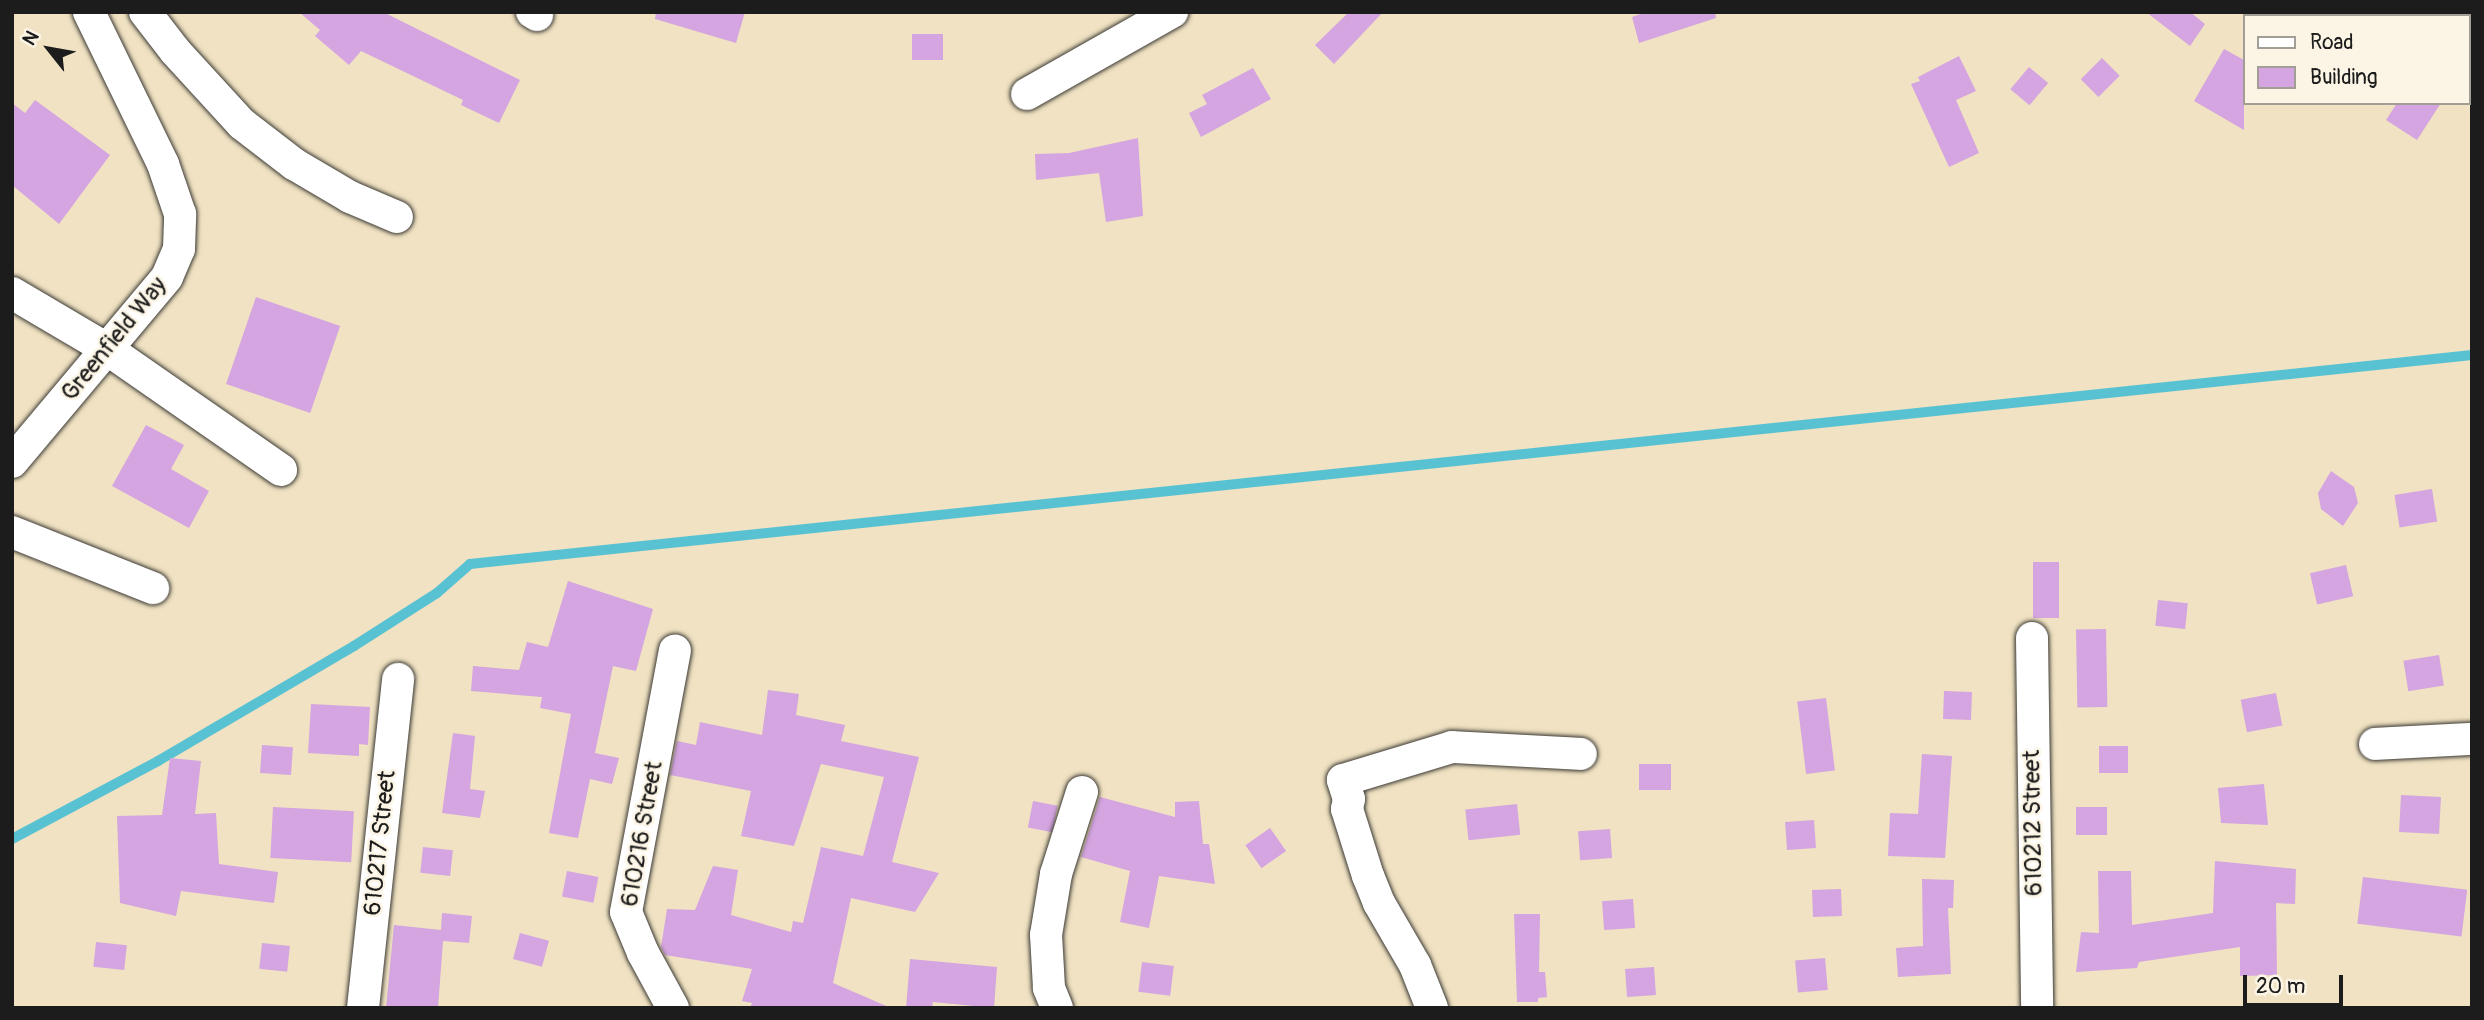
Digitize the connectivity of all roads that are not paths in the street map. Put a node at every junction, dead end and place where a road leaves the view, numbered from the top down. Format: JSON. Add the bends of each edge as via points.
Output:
{"nodes":[{"id":1,"x":89,"y":12,"type":"edge"},
{"id":2,"x":145,"y":12,"type":"edge"},
{"id":3,"x":1172,"y":12,"type":"edge"},
{"id":4,"x":1027,"y":93,"type":"dead end"},
{"id":5,"x":397,"y":218,"type":"dead end"},
{"id":6,"x":12,"y":293,"type":"edge"},
{"id":7,"x":107,"y":349,"type":"junction"},
{"id":8,"x":12,"y":462,"type":"edge"},
{"id":9,"x":281,"y":470,"type":"dead end"},
{"id":10,"x":12,"y":532,"type":"edge"},
{"id":11,"x":153,"y":588,"type":"dead end"},
{"id":12,"x":2032,"y":638,"type":"dead end"},
{"id":13,"x":675,"y":651,"type":"dead end"},
{"id":14,"x":398,"y":679,"type":"dead end"},
{"id":15,"x":2472,"y":739,"type":"edge"},
{"id":16,"x":2375,"y":744,"type":"dead end"},
{"id":17,"x":1581,"y":754,"type":"dead end"},
{"id":18,"x":1082,"y":792,"type":"dead end"},
{"id":19,"x":363,"y":1008,"type":"edge"},
{"id":20,"x":673,"y":1008,"type":"edge"},
{"id":21,"x":1057,"y":1008,"type":"edge"},
{"id":22,"x":1432,"y":1008,"type":"edge"},
{"id":23,"x":2037,"y":1008,"type":"edge"}],
"edges":[{"from":1,"to":7,"type":"street","name":"Greenfield Way","via":[[163,164],[180,214],[179,250],[167,277]]},
{"from":2,"to":5,"type":"street","via":[[242,124],[294,164]]},
{"from":3,"to":4,"type":"street"},
{"from":6,"to":7,"type":"street"},
{"from":7,"to":8,"type":"street","name":"Greenfield Way"},
{"from":7,"to":9,"type":"street"},
{"from":10,"to":11,"type":"street"},
{"from":12,"to":23,"type":"street","name":"610212 Street"},
{"from":13,"to":20,"type":"street","name":"610216 Street","via":[[626,912]]},
{"from":14,"to":19,"type":"street","name":"610217 Street"},
{"from":15,"to":16,"type":"street"},
{"from":17,"to":22,"type":"street","via":[[1452,747],[1343,780],[1368,876]]},
{"from":18,"to":21,"type":"street","via":[[1056,874],[1046,935],[1049,988]]}]}
